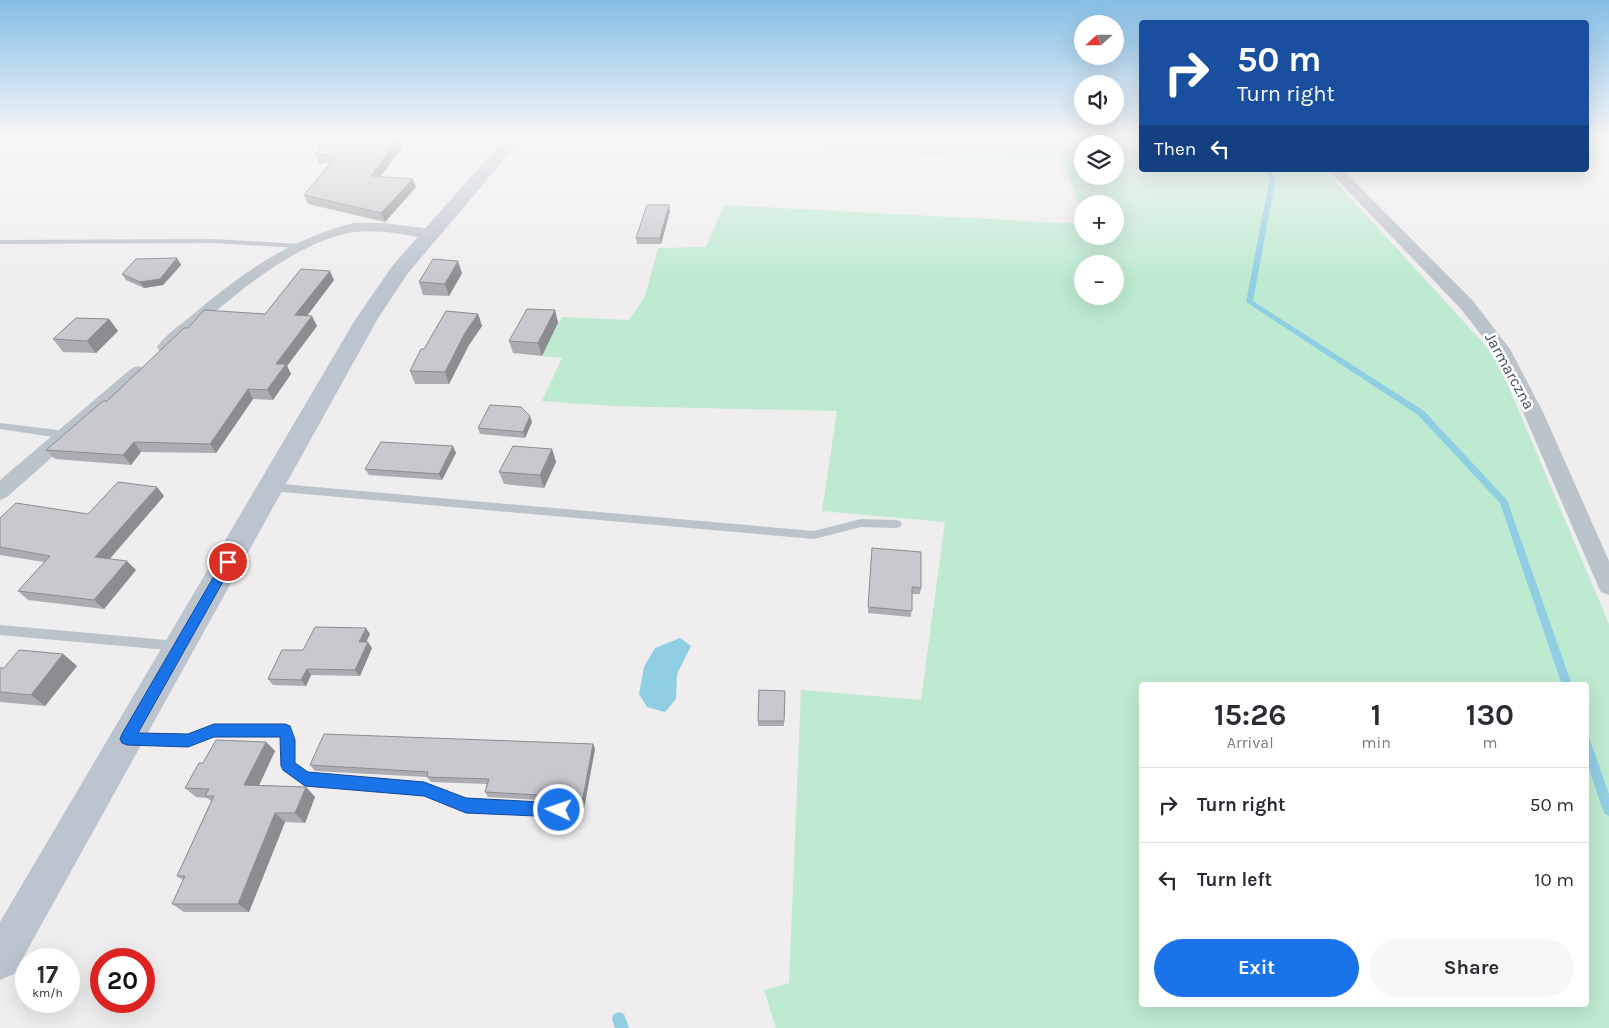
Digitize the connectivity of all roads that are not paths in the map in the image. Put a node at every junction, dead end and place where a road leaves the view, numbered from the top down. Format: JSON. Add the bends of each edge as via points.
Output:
{"nodes":[{"id":1,"x":474,"y":184,"type":"edge"},
{"id":2,"x":1348,"y":184,"type":"edge"},
{"id":3,"x":431,"y":234,"type":"junction"},
{"id":4,"x":0,"y":242,"type":"edge"},
{"id":5,"x":300,"y":246,"type":"junction"},
{"id":6,"x":0,"y":426,"type":"edge"},
{"id":7,"x":66,"y":436,"type":"junction"},
{"id":8,"x":271,"y":487,"type":"junction"},
{"id":9,"x":0,"y":492,"type":"edge"},
{"id":10,"x":896,"y":524,"type":"dead end"},
{"id":11,"x":1609,"y":586,"type":"edge"},
{"id":12,"x":0,"y":630,"type":"edge"},
{"id":13,"x":180,"y":646,"type":"junction"},
{"id":14,"x":127,"y":739,"type":"junction"},
{"id":15,"x":559,"y":810,"type":"dead end"},
{"id":16,"x":0,"y":960,"type":"edge"}],
"edges":[{"from":1,"to":3,"type":"street"},
{"from":2,"to":11,"type":"street","name":"Jarmarczna","via":[[1467,304],[1501,349],[1544,437]]},
{"from":3,"to":5,"type":"street","via":[[357,228]]},
{"from":3,"to":8,"type":"street","via":[[400,269],[366,320]]},
{"from":4,"to":5,"type":"lane","via":[[214,241]]},
{"from":5,"to":7,"type":"street","via":[[223,298]]},
{"from":6,"to":7,"type":"lane"},
{"from":7,"to":9,"type":"street"},
{"from":8,"to":10,"type":"lane","via":[[814,535],[861,523]]},
{"from":8,"to":13,"type":"street"},
{"from":12,"to":13,"type":"lane"},
{"from":13,"to":14,"type":"street"},
{"from":14,"to":15,"type":"lane","via":[[188,740],[214,730],[285,730],[288,766],[305,779],[424,789],[466,806]]},
{"from":14,"to":16,"type":"street"}]}
